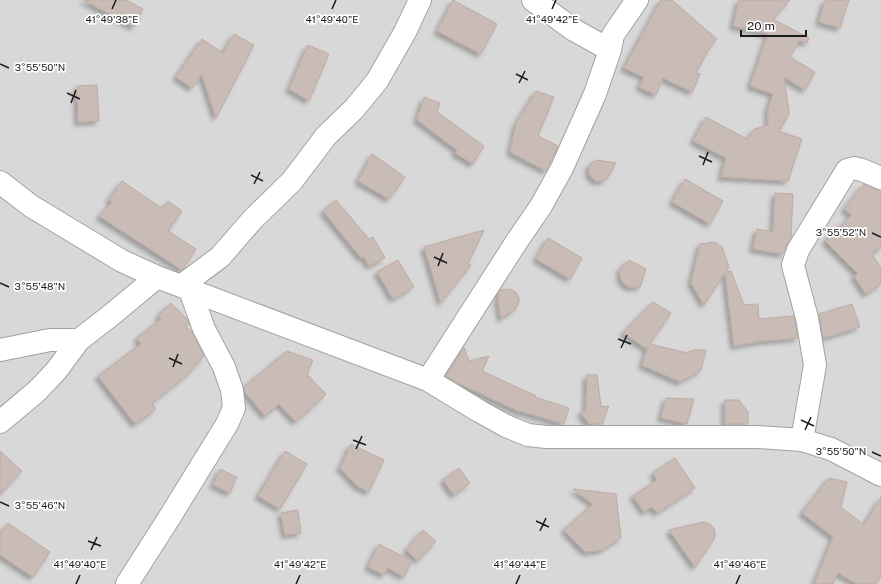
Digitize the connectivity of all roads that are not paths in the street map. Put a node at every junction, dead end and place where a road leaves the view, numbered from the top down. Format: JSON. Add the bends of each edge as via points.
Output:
{"nodes":[{"id":1,"x":533,"y":0,"type":"edge"},
{"id":2,"x":637,"y":0,"type":"edge"},
{"id":3,"x":413,"y":2,"type":"edge"},
{"id":4,"x":610,"y":50,"type":"junction"},
{"id":5,"x":881,"y":178,"type":"edge"},
{"id":6,"x":0,"y":182,"type":"edge"},
{"id":7,"x":157,"y":277,"type":"junction"},
{"id":8,"x":186,"y":288,"type":"junction"},
{"id":9,"x":79,"y":340,"type":"junction"},
{"id":10,"x":0,"y":350,"type":"edge"},
{"id":11,"x":428,"y":380,"type":"junction"},
{"id":12,"x":0,"y":422,"type":"edge"},
{"id":13,"x":802,"y":440,"type":"junction"},
{"id":14,"x":881,"y":475,"type":"edge"},
{"id":15,"x":127,"y":584,"type":"edge"}],
"edges":[{"from":1,"to":4,"type":"street","via":[[574,30]]},
{"from":2,"to":4,"type":"street","via":[[613,35]]},
{"from":3,"to":8,"type":"street","via":[[404,32],[376,80],[354,109],[326,136],[292,182],[253,219],[220,257]]},
{"from":4,"to":11,"type":"street","via":[[595,94],[562,168],[541,206]]},
{"from":5,"to":13,"type":"street","via":[[854,168],[847,170],[795,258],[793,265],[807,318],[815,366]]},
{"from":6,"to":7,"type":"street","via":[[31,206],[116,257]]},
{"from":7,"to":8,"type":"street"},
{"from":7,"to":9,"type":"street"},
{"from":8,"to":11,"type":"street"},
{"from":8,"to":15,"type":"street","via":[[224,366],[232,390],[234,408],[227,424]]},
{"from":9,"to":10,"type":"street","via":[[50,340]]},
{"from":9,"to":12,"type":"street","via":[[56,371]]},
{"from":11,"to":13,"type":"street","via":[[506,426],[528,435],[757,437]]},
{"from":13,"to":14,"type":"street","via":[[831,450]]}]}
